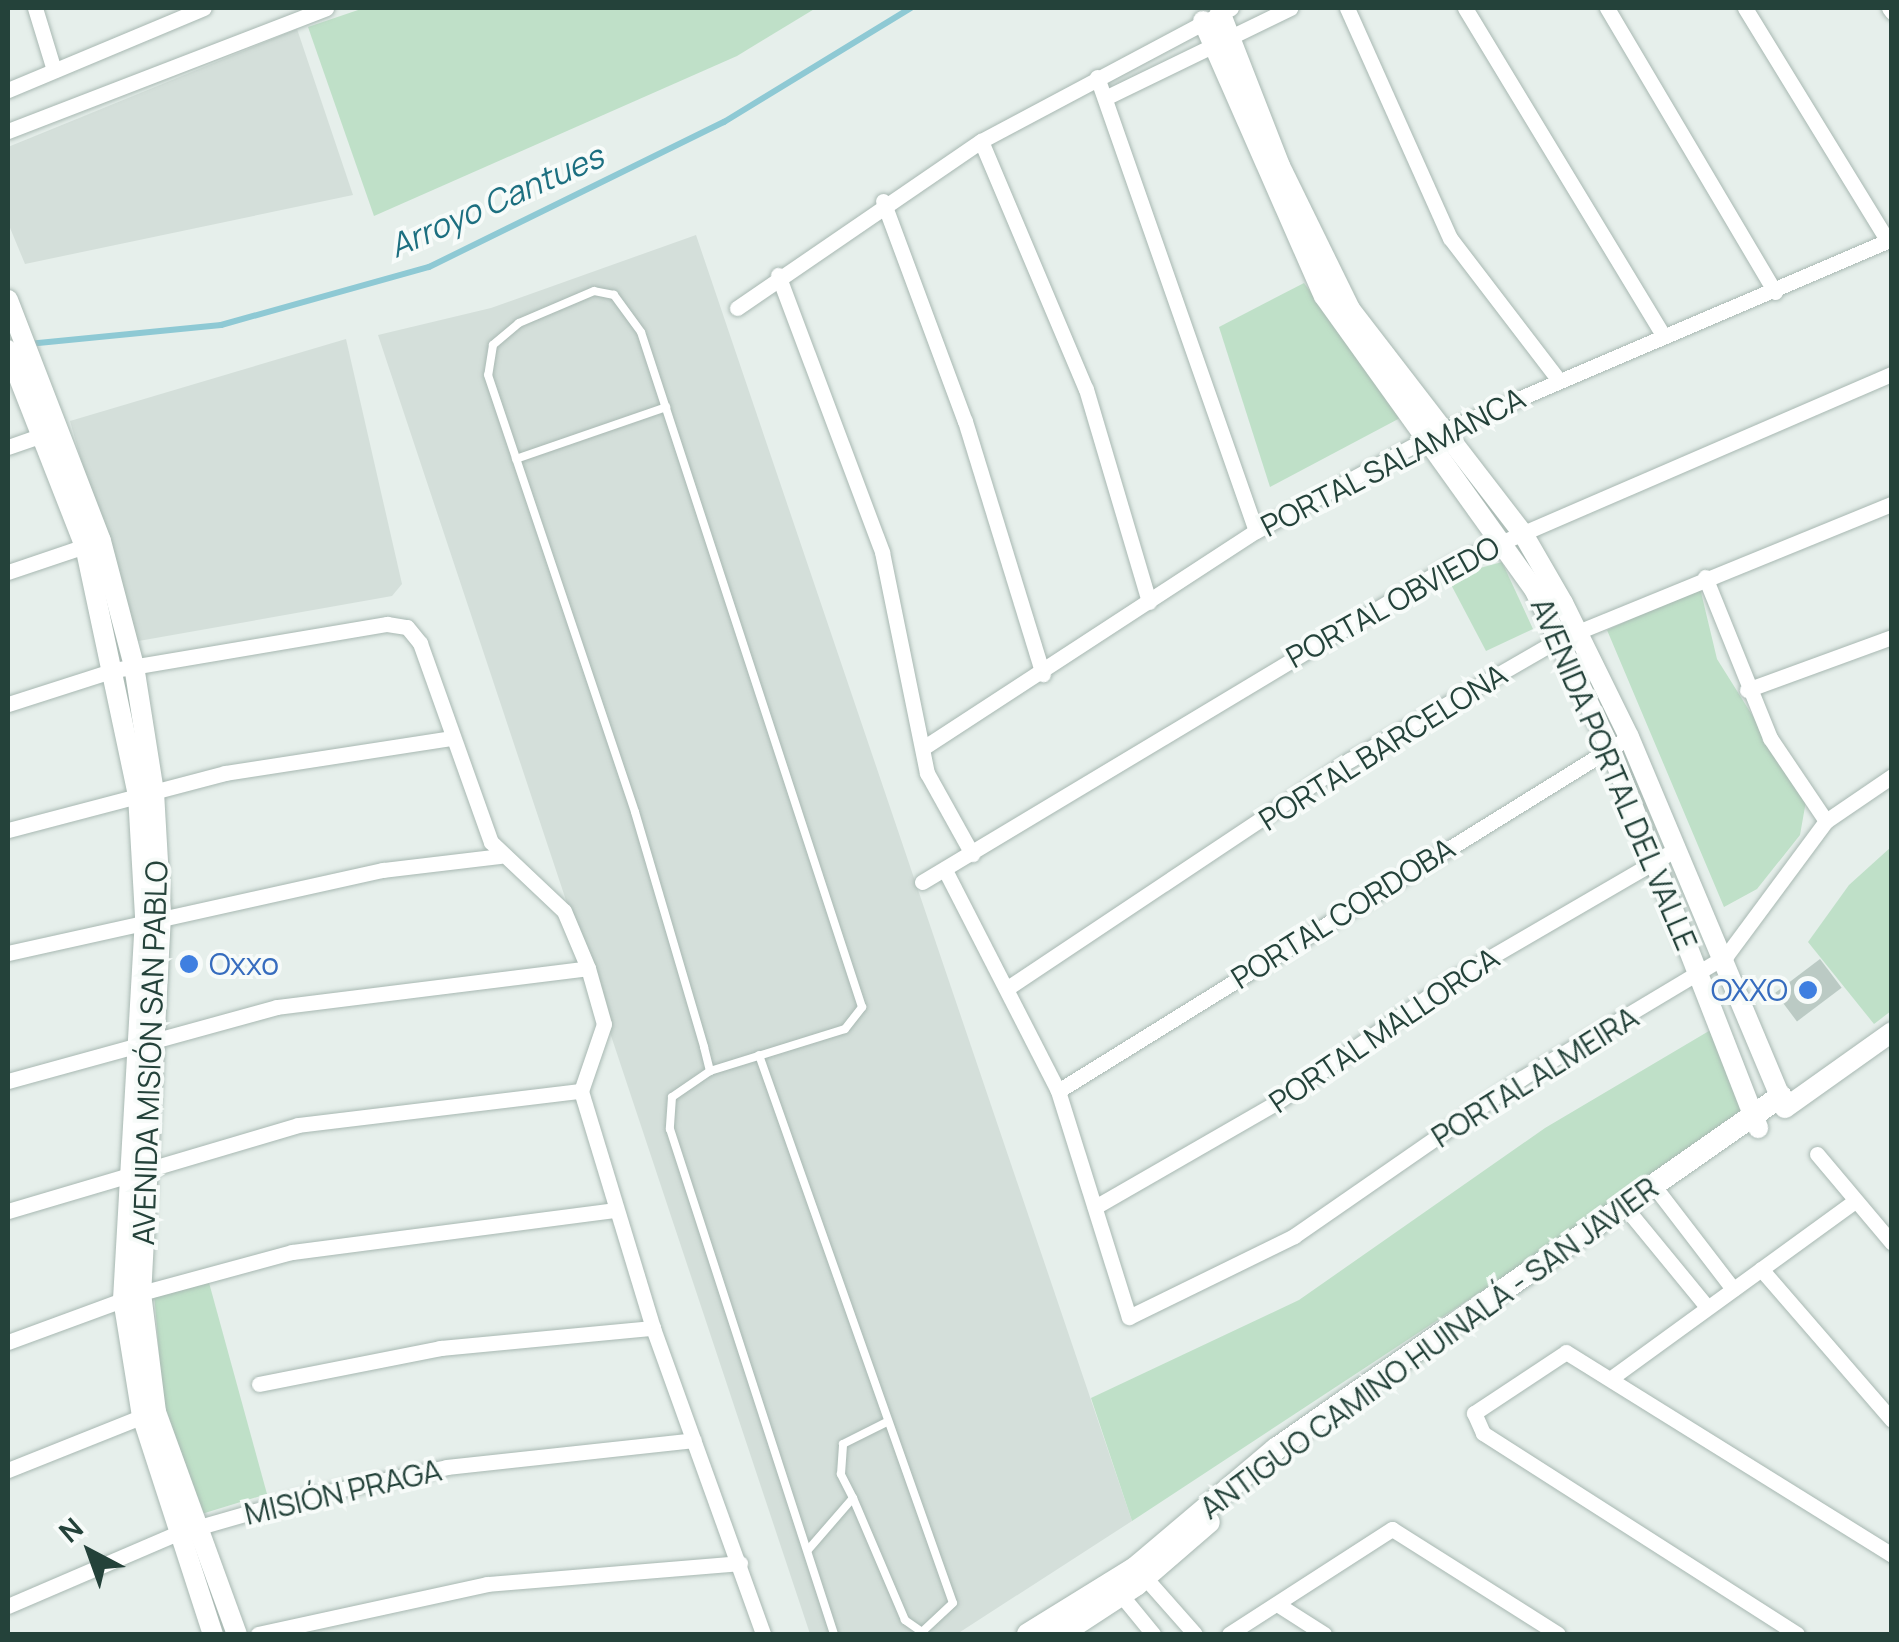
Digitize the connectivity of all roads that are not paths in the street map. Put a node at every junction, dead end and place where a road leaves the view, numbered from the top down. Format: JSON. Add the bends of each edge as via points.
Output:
{"nodes":[{"id":1,"x":35,"y":8,"type":"edge"},
{"id":2,"x":156,"y":8,"type":"edge"},
{"id":3,"x":204,"y":8,"type":"edge"},
{"id":4,"x":326,"y":8,"type":"edge"},
{"id":5,"x":1290,"y":8,"type":"edge"},
{"id":6,"x":1347,"y":8,"type":"edge"},
{"id":7,"x":1465,"y":8,"type":"edge"},
{"id":8,"x":1607,"y":8,"type":"edge"},
{"id":9,"x":1745,"y":8,"type":"edge"},
{"id":10,"x":1218,"y":14,"type":"edge"},
{"id":11,"x":161,"y":24,"type":"junction"},
{"id":12,"x":1221,"y":40,"type":"junction"},
{"id":13,"x":54,"y":70,"type":"junction"},
{"id":14,"x":1097,"y":77,"type":"junction"},
{"id":15,"x":8,"y":90,"type":"edge"},
{"id":16,"x":1105,"y":98,"type":"junction"},
{"id":17,"x":8,"y":132,"type":"edge"},
{"id":18,"x":981,"y":141,"type":"junction"},
{"id":19,"x":883,"y":201,"type":"junction"},
{"id":20,"x":1890,"y":240,"type":"edge"},
{"id":21,"x":778,"y":275,"type":"junction"},
{"id":22,"x":1775,"y":292,"type":"junction"},
{"id":23,"x":8,"y":300,"type":"edge"},
{"id":24,"x":737,"y":308,"type":"dead end"},
{"id":25,"x":1662,"y":334,"type":"junction"},
{"id":26,"x":8,"y":350,"type":"edge"},
{"id":27,"x":1892,"y":374,"type":"edge"},
{"id":28,"x":29,"y":377,"type":"junction"},
{"id":29,"x":1557,"y":378,"type":"junction"},
{"id":30,"x":666,"y":407,"type":"junction"},
{"id":31,"x":51,"y":432,"type":"junction"},
{"id":32,"x":1436,"y":434,"type":"junction"},
{"id":33,"x":8,"y":447,"type":"edge"},
{"id":34,"x":516,"y":459,"type":"junction"},
{"id":35,"x":1892,"y":504,"type":"edge"},
{"id":36,"x":1256,"y":531,"type":"junction"},
{"id":37,"x":1513,"y":536,"type":"junction"},
{"id":38,"x":93,"y":544,"type":"junction"},
{"id":39,"x":8,"y":572,"type":"edge"},
{"id":40,"x":1705,"y":577,"type":"junction"},
{"id":41,"x":1149,"y":602,"type":"junction"},
{"id":42,"x":1568,"y":636,"type":"junction"},
{"id":43,"x":1892,"y":637,"type":"edge"},
{"id":44,"x":124,"y":668,"type":"junction"},
{"id":45,"x":1043,"y":674,"type":"junction"},
{"id":46,"x":1747,"y":690,"type":"junction"},
{"id":47,"x":8,"y":704,"type":"edge"},
{"id":48,"x":1629,"y":737,"type":"junction"},
{"id":49,"x":451,"y":738,"type":"junction"},
{"id":50,"x":926,"y":746,"type":"junction"},
{"id":51,"x":1610,"y":748,"type":"junction"},
{"id":52,"x":1892,"y":776,"type":"edge"},
{"id":53,"x":146,"y":794,"type":"junction"},
{"id":54,"x":1826,"y":821,"type":"junction"},
{"id":55,"x":8,"y":830,"type":"edge"},
{"id":56,"x":972,"y":854,"type":"junction"},
{"id":57,"x":500,"y":856,"type":"junction"},
{"id":58,"x":1664,"y":856,"type":"junction"},
{"id":59,"x":945,"y":870,"type":"junction"},
{"id":60,"x":922,"y":882,"type":"dead end"},
{"id":61,"x":153,"y":916,"type":"junction"},
{"id":62,"x":8,"y":953,"type":"edge"},
{"id":63,"x":1726,"y":956,"type":"junction"},
{"id":64,"x":588,"y":968,"type":"junction"},
{"id":65,"x":1700,"y":974,"type":"junction"},
{"id":66,"x":1008,"y":987,"type":"junction"},
{"id":67,"x":1892,"y":1032,"type":"edge"},
{"id":68,"x":147,"y":1040,"type":"junction"},
{"id":69,"x":759,"y":1056,"type":"junction"},
{"id":70,"x":710,"y":1071,"type":"junction"},
{"id":71,"x":8,"y":1081,"type":"edge"},
{"id":72,"x":1058,"y":1091,"type":"junction"},
{"id":73,"x":581,"y":1092,"type":"junction"},
{"id":74,"x":1783,"y":1102,"type":"junction"},
{"id":75,"x":1756,"y":1122,"type":"junction"},
{"id":76,"x":1817,"y":1154,"type":"dead end"},
{"id":77,"x":140,"y":1171,"type":"junction"},
{"id":78,"x":1658,"y":1191,"type":"junction"},
{"id":79,"x":1855,"y":1201,"type":"junction"},
{"id":80,"x":1095,"y":1207,"type":"junction"},
{"id":81,"x":614,"y":1210,"type":"junction"},
{"id":82,"x":8,"y":1211,"type":"edge"},
{"id":83,"x":1628,"y":1212,"type":"junction"},
{"id":84,"x":1892,"y":1243,"type":"edge"},
{"id":85,"x":1761,"y":1269,"type":"junction"},
{"id":86,"x":1733,"y":1289,"type":"junction"},
{"id":87,"x":132,"y":1296,"type":"junction"},
{"id":88,"x":1706,"y":1308,"type":"junction"},
{"id":89,"x":654,"y":1328,"type":"junction"},
{"id":90,"x":8,"y":1342,"type":"edge"},
{"id":91,"x":1614,"y":1376,"type":"junction"},
{"id":92,"x":258,"y":1384,"type":"dead end"},
{"id":93,"x":149,"y":1414,"type":"junction"},
{"id":94,"x":1892,"y":1420,"type":"edge"},
{"id":95,"x":885,"y":1423,"type":"junction"},
{"id":96,"x":694,"y":1440,"type":"junction"},
{"id":97,"x":8,"y":1470,"type":"edge"},
{"id":98,"x":853,"y":1498,"type":"junction"},
{"id":99,"x":184,"y":1531,"type":"junction"},
{"id":100,"x":808,"y":1550,"type":"junction"},
{"id":101,"x":1892,"y":1555,"type":"edge"},
{"id":102,"x":740,"y":1563,"type":"junction"},
{"id":103,"x":1141,"y":1573,"type":"junction"},
{"id":104,"x":1116,"y":1589,"type":"junction"},
{"id":105,"x":1166,"y":1601,"type":"junction"},
{"id":106,"x":1277,"y":1604,"type":"junction"},
{"id":107,"x":8,"y":1606,"type":"edge"},
{"id":108,"x":1140,"y":1619,"type":"junction"},
{"id":109,"x":213,"y":1634,"type":"edge"},
{"id":110,"x":237,"y":1634,"type":"edge"},
{"id":111,"x":258,"y":1634,"type":"edge"},
{"id":112,"x":763,"y":1634,"type":"edge"},
{"id":113,"x":834,"y":1634,"type":"edge"},
{"id":114,"x":1028,"y":1634,"type":"edge"},
{"id":115,"x":1061,"y":1634,"type":"edge"},
{"id":116,"x":1152,"y":1634,"type":"edge"},
{"id":117,"x":1194,"y":1634,"type":"edge"},
{"id":118,"x":1230,"y":1634,"type":"edge"},
{"id":119,"x":1324,"y":1634,"type":"edge"},
{"id":120,"x":1558,"y":1634,"type":"edge"},
{"id":121,"x":1797,"y":1634,"type":"edge"}],
"edges":[{"from":1,"to":13,"type":"street"},
{"from":2,"to":11,"type":"street"},
{"from":3,"to":11,"type":"street"},
{"from":4,"to":17,"type":"street"},
{"from":5,"to":12,"type":"street"},
{"from":6,"to":29,"type":"street","via":[[1450,238]]},
{"from":7,"to":25,"type":"street"},
{"from":8,"to":22,"type":"street"},
{"from":9,"to":20,"type":"street"},
{"from":10,"to":12,"type":"street","name":"AVENIDA PORTAL DEL VALLE"},
{"from":10,"to":14,"type":"street"},
{"from":11,"to":13,"type":"street"},
{"from":12,"to":16,"type":"street"},
{"from":12,"to":32,"type":"street","name":"AVENIDA PORTAL DEL VALLE","via":[[1311,273]]},
{"from":13,"to":15,"type":"street"},
{"from":14,"to":16,"type":"street"},
{"from":14,"to":18,"type":"street"},
{"from":16,"to":36,"type":"street"},
{"from":18,"to":19,"type":"street"},
{"from":18,"to":41,"type":"street","via":[[1086,389]]},
{"from":19,"to":21,"type":"street"},
{"from":19,"to":45,"type":"street","via":[[971,439]]},
{"from":20,"to":22,"type":"street","name":"PORTAL SALAMANCA"},
{"from":21,"to":24,"type":"street"},
{"from":21,"to":50,"type":"street","via":[[882,552]]},
{"from":22,"to":25,"type":"street","name":"PORTAL SALAMANCA"},
{"from":23,"to":28,"type":"street","name":"AVENIDA MISIÓN SAN PABLO"},
{"from":25,"to":29,"type":"street","name":"PORTAL SALAMANCA"},
{"from":26,"to":28,"type":"street","name":"AVENIDA MISIÓN SAN PABLO"},
{"from":27,"to":37,"type":"street","name":"PORTAL OBVIEDO"},
{"from":28,"to":31,"type":"street","name":"AVENIDA MISIÓN SAN PABLO"},
{"from":29,"to":32,"type":"street","name":"PORTAL SALAMANCA"},
{"from":30,"to":34,"type":"lane"},
{"from":30,"to":34,"type":"lane","via":[[641,332],[614,295],[594,291],[552,305],[518,323],[487,360]]},
{"from":30,"to":69,"type":"lane","via":[[862,1007],[845,1029]]},
{"from":31,"to":33,"type":"street"},
{"from":31,"to":38,"type":"street","name":"AVENIDA MISIÓN SAN PABLO"},
{"from":32,"to":36,"type":"street","name":"PORTAL SALAMANCA"},
{"from":32,"to":37,"type":"street","name":"AVENIDA PORTAL DEL VALLE"},
{"from":34,"to":70,"type":"lane","via":[[635,812]]},
{"from":35,"to":40,"type":"street","name":"PORTAL BARCELONA"},
{"from":36,"to":41,"type":"street","name":"PORTAL SALAMANCA"},
{"from":37,"to":42,"type":"street","name":"AVENIDA PORTAL DEL VALLE"},
{"from":37,"to":56,"type":"street","name":"PORTAL OBVIEDO","via":[[1316,641]]},
{"from":38,"to":39,"type":"street"},
{"from":38,"to":44,"type":"street","name":"AVENIDA MISIÓN SAN PABLO"},
{"from":40,"to":42,"type":"street","name":"PORTAL BARCELONA"},
{"from":40,"to":46,"type":"street"},
{"from":41,"to":45,"type":"street","name":"PORTAL SALAMANCA"},
{"from":42,"to":48,"type":"street","name":"AVENIDA PORTAL DEL VALLE"},
{"from":42,"to":51,"type":"street","name":"AVENIDA PORTAL DEL VALLE"},
{"from":42,"to":66,"type":"street","name":"PORTAL BARCELONA","via":[[1350,760]]},
{"from":43,"to":46,"type":"street"},
{"from":44,"to":47,"type":"street"},
{"from":44,"to":49,"type":"street","via":[[407,627],[420,643]]},
{"from":44,"to":53,"type":"street","name":"AVENIDA MISIÓN SAN PABLO"},
{"from":45,"to":50,"type":"street","name":"PORTAL SALAMANCA"},
{"from":46,"to":54,"type":"street"},
{"from":48,"to":51,"type":"street","name":"PORTAL CORDOBA"},
{"from":48,"to":58,"type":"street","name":"AVENIDA PORTAL DEL VALLE"},
{"from":49,"to":53,"type":"street"},
{"from":49,"to":57,"type":"street"},
{"from":50,"to":56,"type":"street","via":[[932,786]]},
{"from":51,"to":58,"type":"street","name":"AVENIDA PORTAL DEL VALLE"},
{"from":51,"to":72,"type":"street","name":"PORTAL CORDOBA"},
{"from":52,"to":54,"type":"street","name":"PORTAL ALMEIRA"},
{"from":53,"to":55,"type":"street"},
{"from":53,"to":61,"type":"street","name":"AVENIDA MISIÓN SAN PABLO"},
{"from":54,"to":63,"type":"street","name":"PORTAL ALMEIRA"},
{"from":56,"to":59,"type":"street","name":"PORTAL OBVIEDO"},
{"from":57,"to":61,"type":"street","via":[[383,870]]},
{"from":57,"to":64,"type":"street","via":[[564,911]]},
{"from":58,"to":63,"type":"street","name":"AVENIDA PORTAL DEL VALLE"},
{"from":58,"to":65,"type":"street","name":"AVENIDA PORTAL DEL VALLE"},
{"from":58,"to":80,"type":"street","name":"PORTAL MALLORCA","via":[[1453,979],[1276,1104]]},
{"from":59,"to":60,"type":"street","name":"PORTAL OBVIEDO"},
{"from":59,"to":66,"type":"street"},
{"from":61,"to":62,"type":"street"},
{"from":61,"to":68,"type":"street","name":"AVENIDA MISIÓN SAN PABLO"},
{"from":63,"to":65,"type":"street","name":"PORTAL ALMEIRA"},
{"from":63,"to":74,"type":"street","name":"AVENIDA PORTAL DEL VALLE"},
{"from":64,"to":68,"type":"street","via":[[356,993]]},
{"from":64,"to":73,"type":"street","via":[[604,1024]]},
{"from":65,"to":75,"type":"street","name":"AVENIDA PORTAL DEL VALLE"},
{"from":65,"to":80,"type":"street","name":"PORTAL ALMEIRA","via":[[1522,1078],[1294,1236],[1129,1317]]},
{"from":66,"to":72,"type":"street"},
{"from":67,"to":74,"type":"street"},
{"from":68,"to":71,"type":"street"},
{"from":68,"to":77,"type":"street","name":"AVENIDA MISIÓN SAN PABLO"},
{"from":69,"to":70,"type":"lane"},
{"from":69,"to":95,"type":"lane"},
{"from":70,"to":100,"type":"lane","via":[[672,1097],[670,1129]]},
{"from":72,"to":80,"type":"street"},
{"from":73,"to":77,"type":"street","via":[[362,1113]]},
{"from":73,"to":81,"type":"street"},
{"from":74,"to":75,"type":"main road"},
{"from":75,"to":78,"type":"main road"},
{"from":76,"to":79,"type":"street"},
{"from":77,"to":82,"type":"street"},
{"from":77,"to":87,"type":"street","name":"AVENIDA MISIÓN SAN PABLO"},
{"from":78,"to":83,"type":"main road"},
{"from":78,"to":86,"type":"street"},
{"from":79,"to":84,"type":"street"},
{"from":79,"to":85,"type":"street"},
{"from":81,"to":87,"type":"street","via":[[292,1252]]},
{"from":81,"to":89,"type":"street"},
{"from":83,"to":88,"type":"street"},
{"from":83,"to":103,"type":"main road","via":[[1290,1454]]},
{"from":85,"to":86,"type":"street"},
{"from":85,"to":94,"type":"street"},
{"from":86,"to":88,"type":"street"},
{"from":87,"to":90,"type":"street"},
{"from":87,"to":93,"type":"street","name":"AVENIDA MISIÓN SAN PABLO"},
{"from":88,"to":91,"type":"street"},
{"from":89,"to":92,"type":"street","via":[[440,1348]]},
{"from":89,"to":96,"type":"street"},
{"from":91,"to":101,"type":"street"},
{"from":91,"to":121,"type":"street","via":[[1557,1354],[1474,1414],[1472,1423]]},
{"from":93,"to":97,"type":"street"},
{"from":93,"to":99,"type":"street","name":"AVENIDA MISIÓN SAN PABLO"},
{"from":95,"to":98,"type":"lane","via":[[843,1444],[841,1474]]},
{"from":95,"to":98,"type":"lane","via":[[953,1603],[941,1622],[922,1632],[905,1620]]},
{"from":96,"to":99,"type":"street","name":"MISIÓN PRAGA","via":[[447,1467]]},
{"from":96,"to":102,"type":"street"},
{"from":98,"to":100,"type":"lane"},
{"from":99,"to":107,"type":"street","name":"MISIÓN PRAGA"},
{"from":99,"to":109,"type":"street","name":"AVENIDA MISIÓN SAN PABLO"},
{"from":99,"to":110,"type":"street","name":"AVENIDA MISIÓN SAN PABLO"},
{"from":100,"to":113,"type":"lane"},
{"from":102,"to":111,"type":"street","via":[[487,1584]]},
{"from":102,"to":112,"type":"street"},
{"from":103,"to":104,"type":"main road"},
{"from":103,"to":105,"type":"street"},
{"from":104,"to":108,"type":"street"},
{"from":104,"to":114,"type":"main road"},
{"from":104,"to":115,"type":"main road"},
{"from":105,"to":108,"type":"street"},
{"from":105,"to":117,"type":"street"},
{"from":106,"to":118,"type":"street"},
{"from":106,"to":119,"type":"street"},
{"from":106,"to":120,"type":"street","via":[[1392,1529]]},
{"from":108,"to":116,"type":"street"}]}
